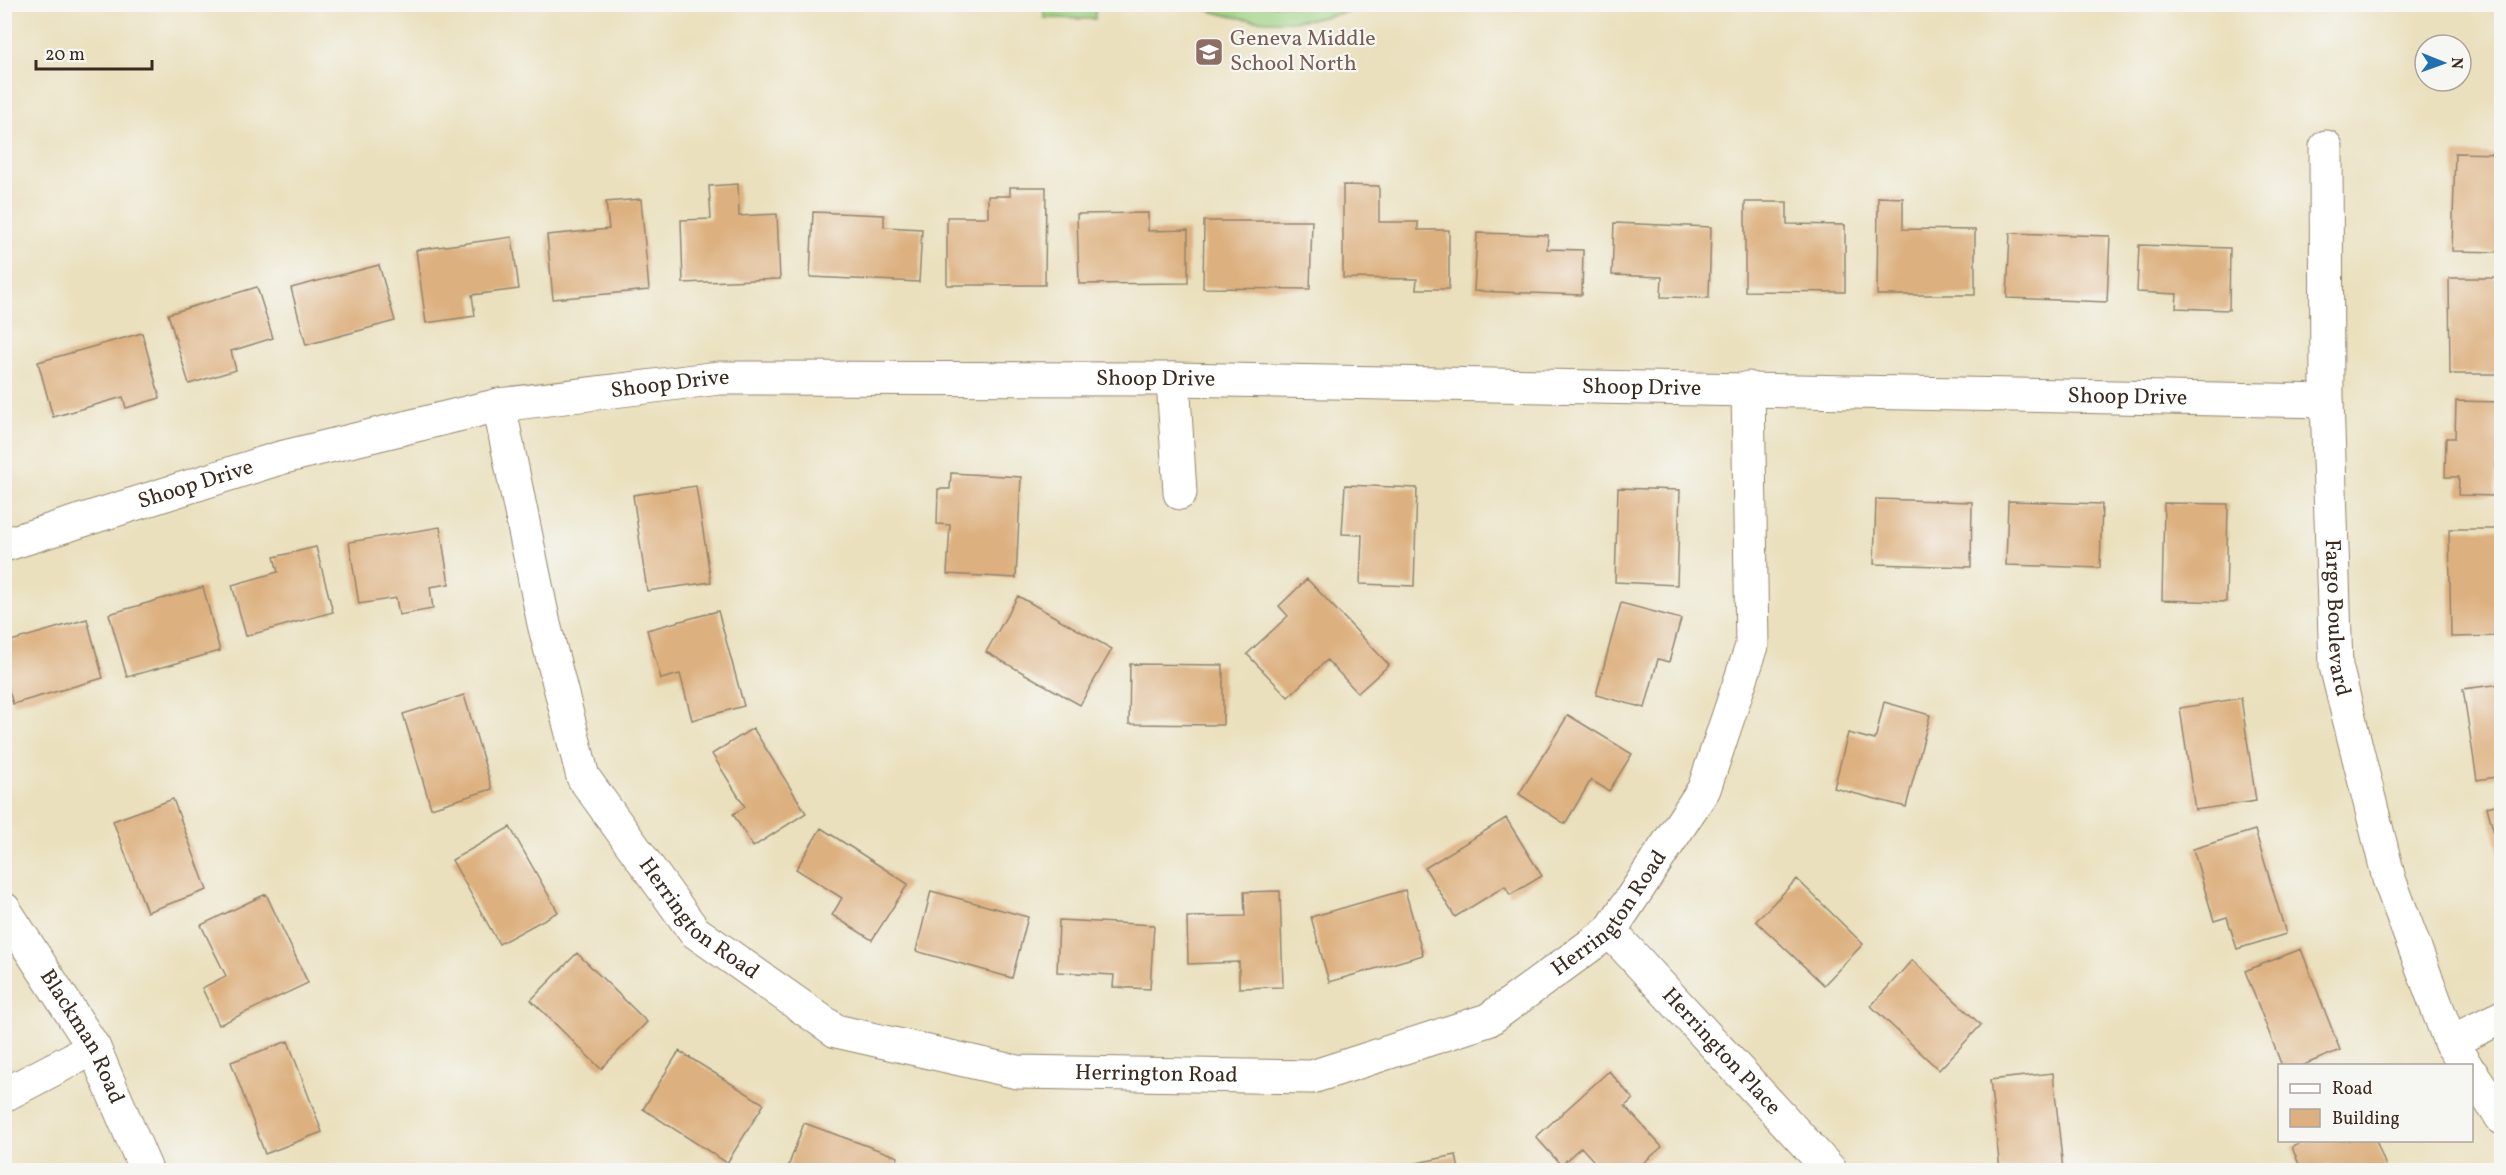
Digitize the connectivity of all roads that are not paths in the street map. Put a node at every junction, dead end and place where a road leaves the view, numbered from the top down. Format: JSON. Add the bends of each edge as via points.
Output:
{"nodes":[{"id":1,"x":2326,"y":147,"type":"dead end"},
{"id":2,"x":1173,"y":379,"type":"junction"},
{"id":3,"x":1748,"y":388,"type":"junction"},
{"id":4,"x":2327,"y":401,"type":"junction"},
{"id":5,"x":499,"y":405,"type":"junction"},
{"id":6,"x":1180,"y":493,"type":"dead end"},
{"id":7,"x":4,"y":545,"type":"edge"},
{"id":8,"x":4,"y":909,"type":"edge"},
{"id":9,"x":1610,"y":931,"type":"junction"},
{"id":10,"x":2502,"y":1017,"type":"edge"},
{"id":11,"x":94,"y":1048,"type":"junction"},
{"id":12,"x":2458,"y":1054,"type":"edge"},
{"id":13,"x":2473,"y":1075,"type":"edge"},
{"id":14,"x":4,"y":1095,"type":"edge"},
{"id":15,"x":2502,"y":1118,"type":"edge"},
{"id":16,"x":146,"y":1170,"type":"edge"},
{"id":17,"x":1830,"y":1170,"type":"edge"}],
"edges":[{"from":1,"to":4,"type":"street","name":"Fargo Boulevard"},
{"from":2,"to":3,"type":"street","name":"Shoop Drive"},
{"from":2,"to":5,"type":"street","name":"Shoop Drive","via":[[719,378]]},
{"from":2,"to":6,"type":"street"},
{"from":3,"to":4,"type":"street","name":"Shoop Drive"},
{"from":3,"to":9,"type":"street","name":"Herrington Road","via":[[1752,646],[1704,789]]},
{"from":4,"to":12,"type":"street","name":"Fargo Boulevard","via":[[2336,666],[2389,879]]},
{"from":5,"to":7,"type":"street","name":"Shoop Drive","via":[[280,458]]},
{"from":5,"to":9,"type":"street","name":"Herrington Road","via":[[544,624],[583,777],[694,930],[836,1031],[1017,1072],[1312,1077],[1488,1020]]},
{"from":8,"to":11,"type":"street","name":"Blackman Road"},
{"from":9,"to":17,"type":"street","name":"Herrington Place"},
{"from":10,"to":12,"type":"street"},
{"from":11,"to":14,"type":"street"},
{"from":11,"to":16,"type":"street","name":"Blackman Road"},
{"from":13,"to":15,"type":"street"}]}
